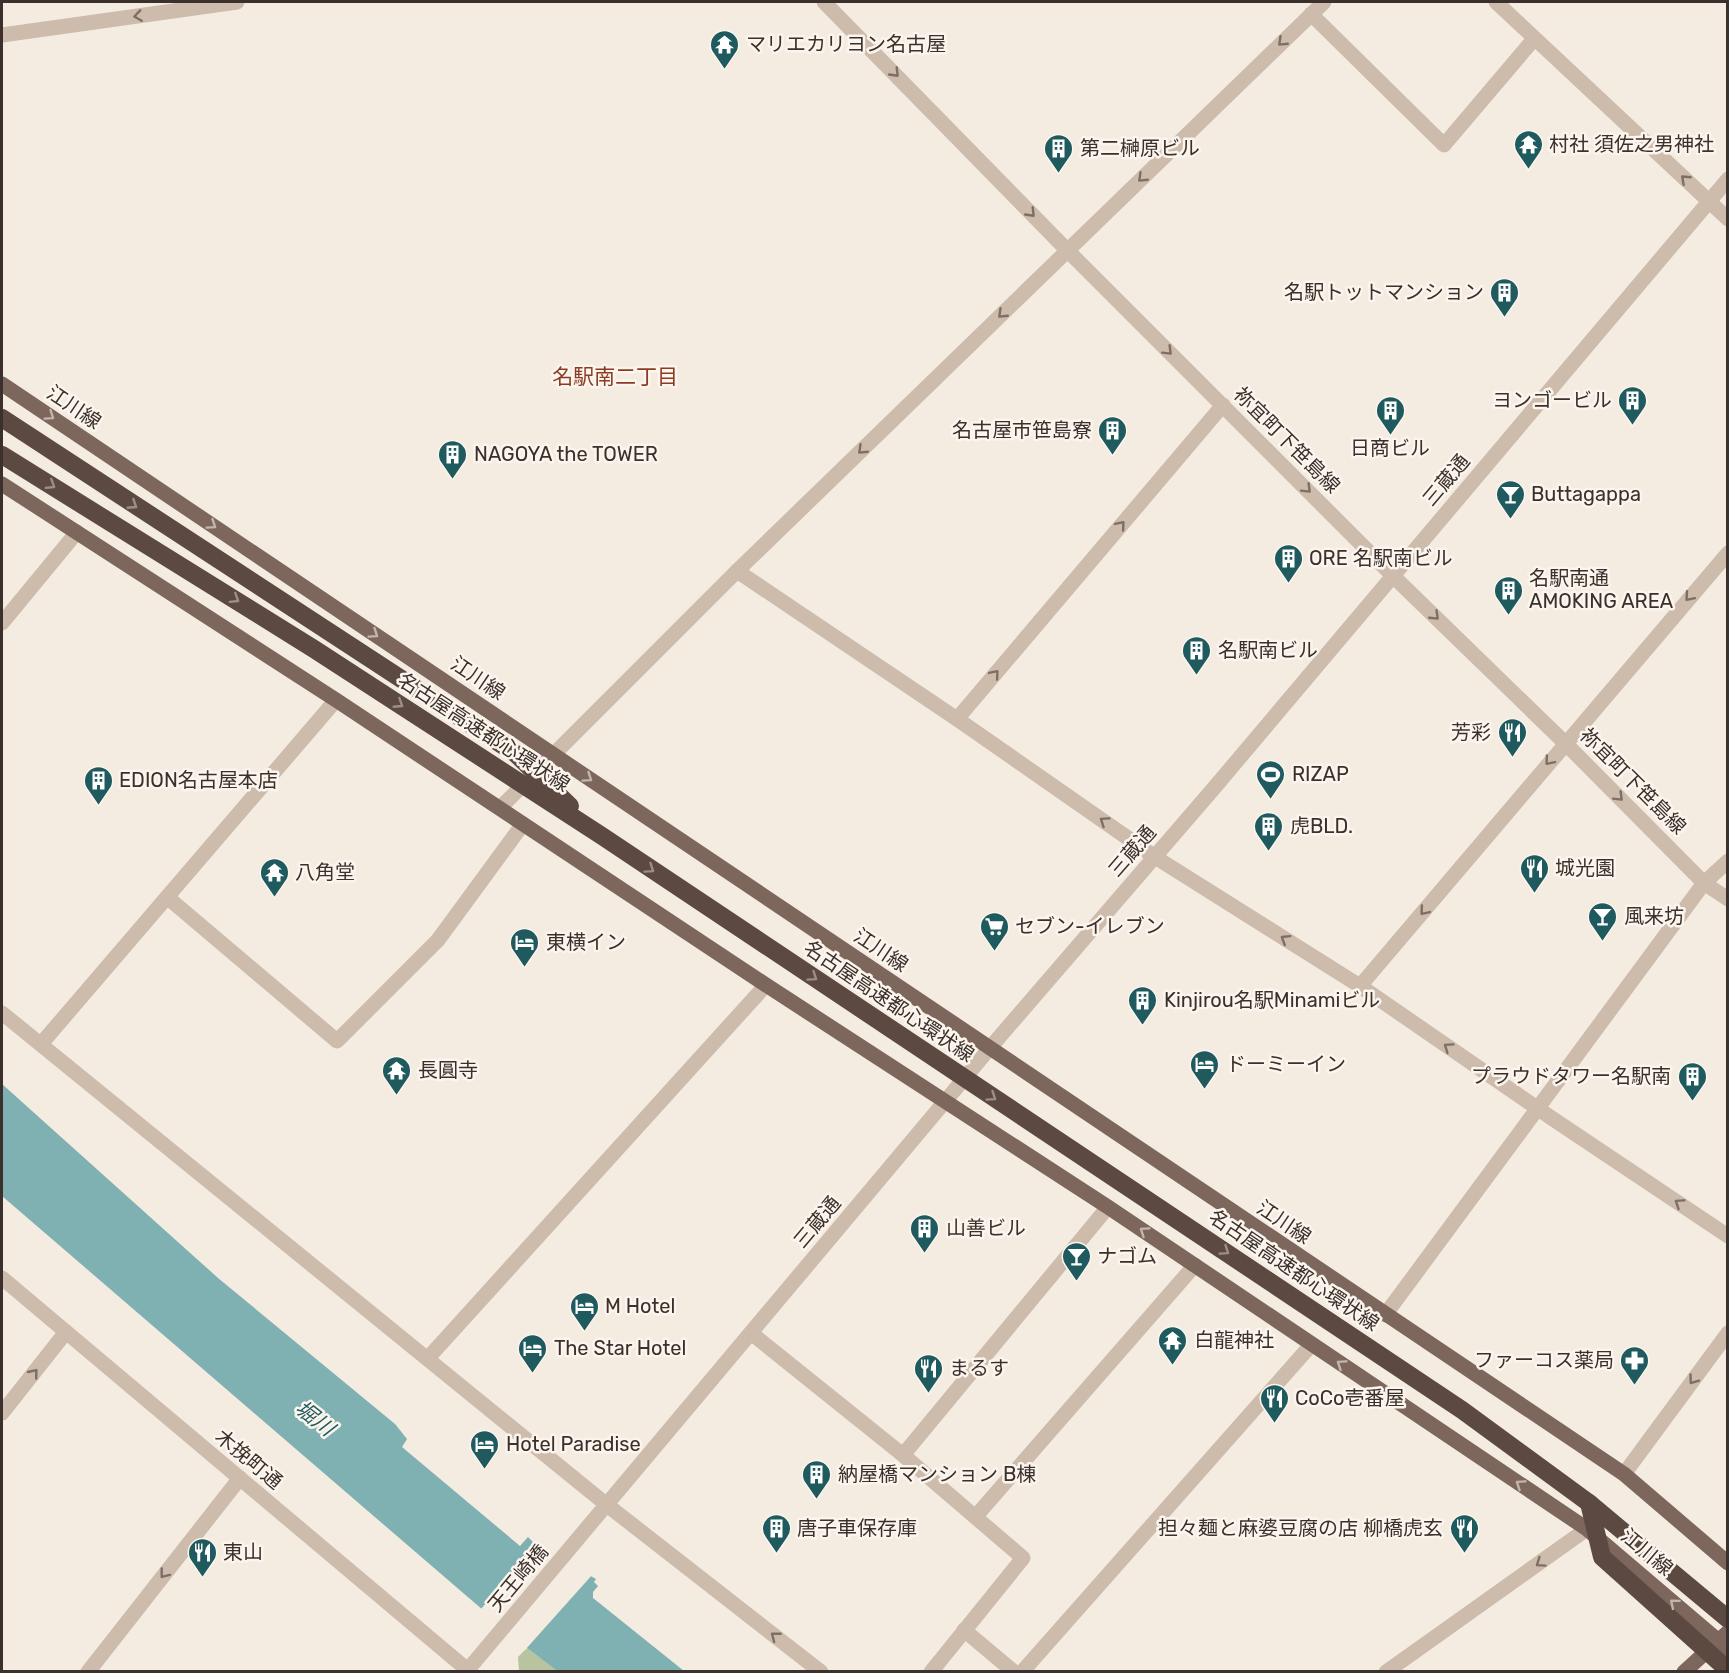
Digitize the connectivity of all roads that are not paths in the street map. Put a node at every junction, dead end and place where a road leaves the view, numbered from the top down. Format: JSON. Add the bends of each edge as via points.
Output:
{"nodes":[{"id":1,"x":237,"y":2,"type":"edge"},
{"id":2,"x":824,"y":2,"type":"edge"},
{"id":3,"x":1324,"y":2,"type":"edge"},
{"id":4,"x":1496,"y":2,"type":"edge"},
{"id":5,"x":1311,"y":14,"type":"junction"},
{"id":6,"x":2,"y":35,"type":"edge"},
{"id":7,"x":1534,"y":39,"type":"junction"},
{"id":8,"x":1728,"y":178,"type":"edge"},
{"id":9,"x":1708,"y":201,"type":"junction"},
{"id":10,"x":1728,"y":219,"type":"edge"},
{"id":11,"x":1067,"y":250,"type":"junction"},
{"id":12,"x":2,"y":384,"type":"edge"},
{"id":13,"x":1223,"y":405,"type":"junction"},
{"id":14,"x":2,"y":418,"type":"edge"},
{"id":15,"x":2,"y":455,"type":"edge"},
{"id":16,"x":2,"y":484,"type":"edge"},
{"id":17,"x":77,"y":532,"type":"junction"},
{"id":18,"x":1728,"y":553,"type":"edge"},
{"id":19,"x":737,"y":571,"type":"junction"},
{"id":20,"x":1393,"y":576,"type":"junction"},
{"id":21,"x":2,"y":623,"type":"edge"},
{"id":22,"x":336,"y":700,"type":"junction"},
{"id":23,"x":957,"y":719,"type":"junction"},
{"id":24,"x":1565,"y":743,"type":"junction"},
{"id":25,"x":552,"y":754,"type":"junction"},
{"id":26,"x":500,"y":808,"type":"junction"},
{"id":27,"x":523,"y":824,"type":"junction"},
{"id":28,"x":602,"y":836,"type":"junction"},
{"id":29,"x":1155,"y":857,"type":"junction"},
{"id":30,"x":1728,"y":861,"type":"edge"},
{"id":31,"x":1704,"y":883,"type":"junction"},
{"id":32,"x":167,"y":897,"type":"junction"},
{"id":33,"x":1728,"y":899,"type":"edge"},
{"id":34,"x":766,"y":985,"type":"junction"},
{"id":35,"x":1360,"y":986,"type":"junction"},
{"id":36,"x":2,"y":1013,"type":"edge"},
{"id":37,"x":41,"y":1044,"type":"junction"},
{"id":38,"x":989,"y":1048,"type":"junction"},
{"id":39,"x":945,"y":1102,"type":"junction"},
{"id":40,"x":1537,"y":1108,"type":"junction"},
{"id":41,"x":1108,"y":1207,"type":"junction"},
{"id":42,"x":1728,"y":1236,"type":"edge"},
{"id":43,"x":1195,"y":1265,"type":"junction"},
{"id":44,"x":2,"y":1278,"type":"edge"},
{"id":45,"x":1385,"y":1315,"type":"junction"},
{"id":46,"x":66,"y":1332,"type":"junction"},
{"id":47,"x":751,"y":1333,"type":"junction"},
{"id":48,"x":1728,"y":1333,"type":"edge"},
{"id":49,"x":1312,"y":1344,"type":"junction"},
{"id":50,"x":428,"y":1358,"type":"junction"},
{"id":51,"x":2,"y":1413,"type":"edge"},
{"id":52,"x":903,"y":1455,"type":"junction"},
{"id":53,"x":1624,"y":1474,"type":"junction"},
{"id":54,"x":240,"y":1478,"type":"junction"},
{"id":55,"x":1589,"y":1503,"type":"junction"},
{"id":56,"x":607,"y":1505,"type":"junction"},
{"id":57,"x":976,"y":1516,"type":"junction"},
{"id":58,"x":1587,"y":1529,"type":"junction"},
{"id":59,"x":568,"y":1551,"type":"joint"},
{"id":60,"x":1728,"y":1563,"type":"edge"},
{"id":61,"x":1728,"y":1619,"type":"edge"},
{"id":62,"x":964,"y":1630,"type":"junction"},
{"id":63,"x":1725,"y":1641,"type":"edge"},
{"id":64,"x":88,"y":1671,"type":"edge"},
{"id":65,"x":468,"y":1671,"type":"edge"},
{"id":66,"x":821,"y":1671,"type":"edge"},
{"id":67,"x":931,"y":1671,"type":"edge"},
{"id":68,"x":1014,"y":1671,"type":"edge"},
{"id":69,"x":1022,"y":1671,"type":"edge"},
{"id":70,"x":1386,"y":1671,"type":"edge"},
{"id":71,"x":1684,"y":1671,"type":"edge"},
{"id":72,"x":1728,"y":1671,"type":"edge"}],
"edges":[{"from":1,"to":6,"type":"street","one_way":true},
{"from":2,"to":11,"type":"street","name":"祢宜町下笹島線","one_way":true},
{"from":3,"to":5,"type":"street"},
{"from":4,"to":7,"type":"street"},
{"from":5,"to":7,"type":"street","via":[[1444,144]]},
{"from":5,"to":11,"type":"street","one_way":true},
{"from":9,"to":7,"type":"street","one_way":true},
{"from":8,"to":9,"type":"street","name":"三蔵通"},
{"from":9,"to":10,"type":"street"},
{"from":9,"to":20,"type":"street","name":"三蔵通"},
{"from":11,"to":13,"type":"street","name":"祢宜町下笹島線","one_way":true},
{"from":11,"to":19,"type":"street","one_way":true},
{"from":12,"to":25,"type":"main road","name":"江川線","one_way":true},
{"from":13,"to":20,"type":"street","name":"祢宜町下笹島線","one_way":true},
{"from":23,"to":13,"type":"street","one_way":true},
{"from":14,"to":28,"type":"highway","one_way":true,"via":[[516,754]]},
{"from":15,"to":28,"type":"highway","name":"名古屋高速都心環状線","one_way":true,"via":[[314,649]]},
{"from":16,"to":17,"type":"main road","name":"江川線"},
{"from":17,"to":21,"type":"street"},
{"from":17,"to":22,"type":"main road","name":"江川線"},
{"from":18,"to":24,"type":"street","one_way":true},
{"from":19,"to":23,"type":"street"},
{"from":19,"to":25,"type":"street"},
{"from":20,"to":24,"type":"street","name":"祢宜町下笹島線","one_way":true},
{"from":20,"to":29,"type":"street","name":"三蔵通"},
{"from":22,"to":26,"type":"main road","name":"江川線"},
{"from":22,"to":32,"type":"street"},
{"from":29,"to":23,"type":"street","one_way":true},
{"from":24,"to":31,"type":"street","name":"祢宜町下笹島線","one_way":true},
{"from":24,"to":35,"type":"street","one_way":true},
{"from":25,"to":26,"type":"street"},
{"from":25,"to":38,"type":"main road","name":"江川線","one_way":true},
{"from":26,"to":27,"type":"main road","name":"江川線"},
{"from":27,"to":32,"type":"street","via":[[438,940],[337,1041]]},
{"from":27,"to":34,"type":"main road","name":"江川線"},
{"from":28,"to":55,"type":"highway","name":"名古屋高速都心環状線","one_way":true,"via":[[1462,1410]]},
{"from":35,"to":29,"type":"street","one_way":true},
{"from":29,"to":38,"type":"street","name":"三蔵通"},
{"from":30,"to":31,"type":"street"},
{"from":31,"to":33,"type":"street","name":"祢宜町下笹島線"},
{"from":31,"to":40,"type":"street"},
{"from":32,"to":37,"type":"street"},
{"from":34,"to":39,"type":"main road","name":"江川線"},
{"from":34,"to":50,"type":"street"},
{"from":40,"to":35,"type":"street","one_way":true},
{"from":36,"to":37,"type":"street"},
{"from":37,"to":50,"type":"street"},
{"from":38,"to":39,"type":"street","name":"三蔵通"},
{"from":38,"to":45,"type":"main road","name":"江川線"},
{"from":39,"to":41,"type":"main road","name":"江川線"},
{"from":39,"to":47,"type":"street","name":"三蔵通"},
{"from":42,"to":40,"type":"street","one_way":true},
{"from":40,"to":45,"type":"street"},
{"from":43,"to":41,"type":"main road","name":"江川線","one_way":true},
{"from":41,"to":52,"type":"street"},
{"from":43,"to":49,"type":"main road","name":"江川線"},
{"from":43,"to":57,"type":"street"},
{"from":44,"to":46,"type":"street","name":"木挽町通"},
{"from":45,"to":53,"type":"main road","name":"江川線"},
{"from":51,"to":46,"type":"street","one_way":true},
{"from":46,"to":54,"type":"street","name":"木挽町通"},
{"from":47,"to":52,"type":"street"},
{"from":47,"to":56,"type":"street","name":"三蔵通"},
{"from":48,"to":53,"type":"street","one_way":true},
{"from":58,"to":49,"type":"main road","name":"江川線","one_way":true},
{"from":49,"to":69,"type":"street"},
{"from":50,"to":56,"type":"street"},
{"from":52,"to":57,"type":"street"},
{"from":53,"to":60,"type":"main road","name":"江川線"},
{"from":54,"to":64,"type":"street","one_way":true},
{"from":54,"to":65,"type":"street","name":"木挽町通"},
{"from":55,"to":61,"type":"highway","name":"名古屋高速都心環状線"},
{"from":55,"to":72,"type":"highway","via":[[1602,1557]]},
{"from":56,"to":59,"type":"street","name":"三蔵通"},
{"from":66,"to":56,"type":"street","one_way":true},
{"from":57,"to":62,"type":"street","via":[[1023,1558]]},
{"from":63,"to":58,"type":"main road","name":"江川線","one_way":true},
{"from":58,"to":70,"type":"street","one_way":true},
{"from":59,"to":65,"type":"street","name":"天王崎橋"},
{"from":62,"to":67,"type":"street"},
{"from":62,"to":68,"type":"street"},
{"from":63,"to":71,"type":"main road"}]}
